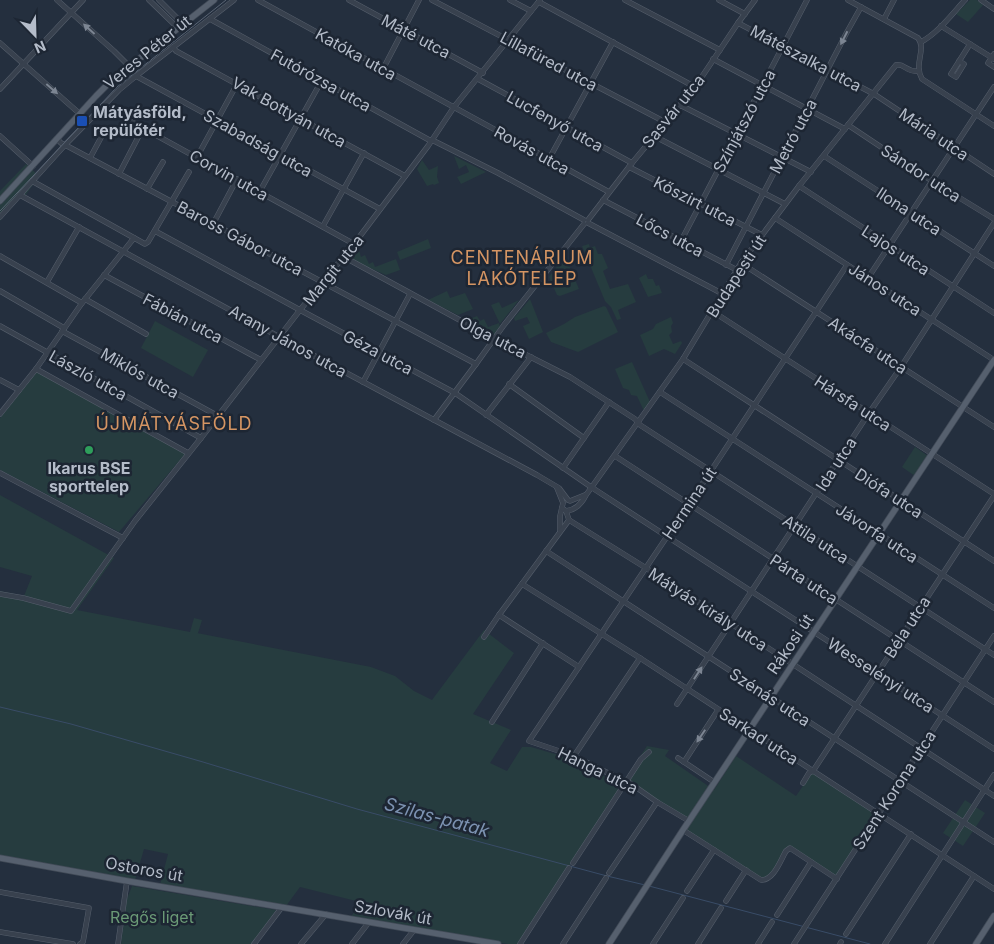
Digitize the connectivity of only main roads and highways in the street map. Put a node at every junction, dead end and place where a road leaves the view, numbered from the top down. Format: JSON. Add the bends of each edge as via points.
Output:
{"nodes":[{"id":1,"x":214,"y":0,"type":"edge"},
{"id":2,"x":0,"y":201,"type":"edge"},
{"id":3,"x":994,"y":360,"type":"edge"},
{"id":4,"x":0,"y":858,"type":"edge"},
{"id":5,"x":283,"y":907,"type":"joint"},
{"id":6,"x":994,"y":916,"type":"edge"},
{"id":7,"x":466,"y":941,"type":"edge"},
{"id":8,"x":498,"y":944,"type":"edge"},
{"id":9,"x":609,"y":944,"type":"edge"},
{"id":10,"x":976,"y":944,"type":"edge"}],
"edges":[{"from":1,"to":2,"type":"main road","name":"Veres Péter út","via":[[111,81]]},
{"from":3,"to":9,"type":"main road","name":"Rákosi út"},
{"from":4,"to":5,"type":"main road","name":"Ostoros út"},
{"from":5,"to":7,"type":"main road","name":"Szlovák út"},
{"from":6,"to":10,"type":"main road"},
{"from":7,"to":8,"type":"main road","name":"Szlovák út"}]}
